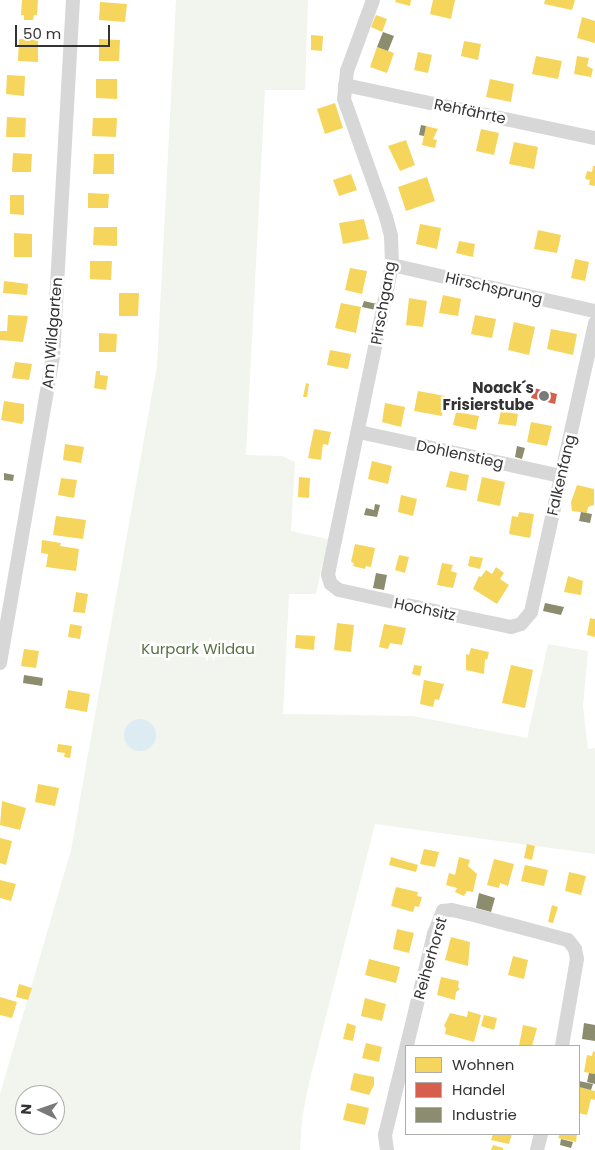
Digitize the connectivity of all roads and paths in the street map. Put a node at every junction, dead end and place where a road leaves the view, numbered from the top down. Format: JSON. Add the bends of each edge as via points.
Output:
{"nodes":[{"id":1,"x":72,"y":0,"type":"edge"},
{"id":2,"x":373,"y":0,"type":"edge"},
{"id":3,"x":345,"y":85,"type":"junction"},
{"id":4,"x":595,"y":138,"type":"edge"},
{"id":5,"x":392,"y":265,"type":"junction"},
{"id":6,"x":595,"y":310,"type":"edge"},
{"id":7,"x":595,"y":324,"type":"edge"},
{"id":8,"x":359,"y":432,"type":"junction"},
{"id":9,"x":561,"y":476,"type":"junction"},
{"id":10,"x":331,"y":584,"type":"joint"},
{"id":11,"x":521,"y":624,"type":"joint"},
{"id":12,"x":0,"y":663,"type":"edge"},
{"id":13,"x":407,"y":1045,"type":"edge"},
{"id":14,"x":562,"y":1045,"type":"edge"},
{"id":15,"x":405,"y":1051,"type":"edge"},
{"id":16,"x":541,"y":1135,"type":"edge"},
{"id":17,"x":387,"y":1150,"type":"edge"},
{"id":18,"x":537,"y":1150,"type":"edge"}],
"edges":[{"from":1,"to":12,"type":"street","name":"Am Wildgarten","via":[[53,356]]},
{"from":2,"to":3,"type":"street","name":"Pirschgang","via":[[347,70]]},
{"from":3,"to":4,"type":"street","name":"Rehfährte"},
{"from":3,"to":5,"type":"street","name":"Pirschgang","via":[[344,100],[348,114],[391,236]]},
{"from":5,"to":6,"type":"street","name":"Hirschsprung"},
{"from":5,"to":8,"type":"street","name":"Pirschgang"},
{"from":7,"to":9,"type":"street","name":"Falkenfang"},
{"from":8,"to":9,"type":"street","name":"Dohlenstieg"},
{"from":8,"to":10,"type":"street","name":"Pirschgang","via":[[333,548],[328,576]]},
{"from":9,"to":11,"type":"street","name":"Falkenfang","via":[[531,612]]},
{"from":10,"to":11,"type":"street","name":"Hochsitz","via":[[339,590],[511,627]]},
{"from":13,"to":14,"type":"street","name":"Reiherhorst","via":[[434,934],[443,911],[452,910],[568,940],[577,958]]},
{"from":15,"to":17,"type":"street","name":"Reiherhorst","via":[[384,1136]]},
{"from":16,"to":18,"type":"street"}]}
